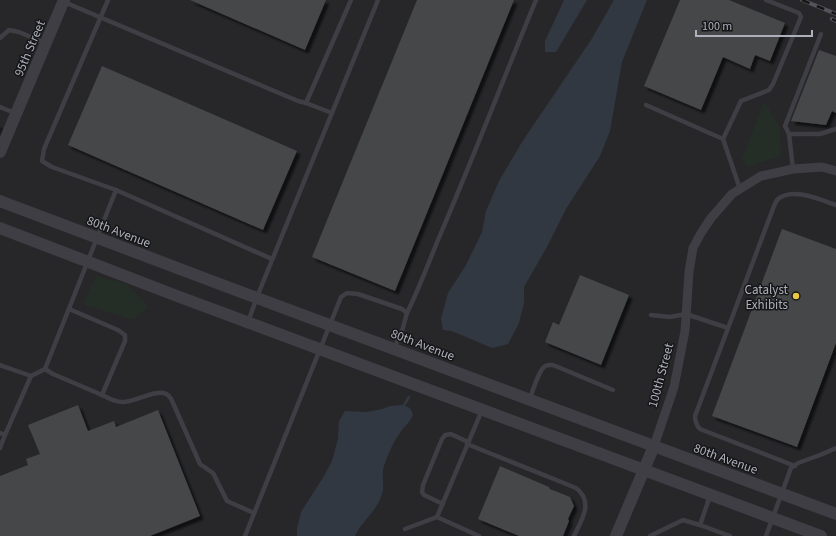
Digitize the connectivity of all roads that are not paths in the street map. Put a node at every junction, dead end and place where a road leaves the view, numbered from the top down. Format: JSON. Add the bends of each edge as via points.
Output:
{"nodes":[{"id":1,"x":108,"y":0,"type":"edge"},
{"id":2,"x":351,"y":0,"type":"edge"},
{"id":3,"x":378,"y":0,"type":"edge"},
{"id":4,"x":536,"y":0,"type":"edge"},
{"id":5,"x":766,"y":0,"type":"edge"},
{"id":6,"x":64,"y":1,"type":"edge"},
{"id":7,"x":100,"y":17,"type":"junction"},
{"id":8,"x":821,"y":34,"type":"dead end"},
{"id":9,"x":0,"y":38,"type":"edge"},
{"id":10,"x":46,"y":44,"type":"junction"},
{"id":11,"x":306,"y":103,"type":"junction"},
{"id":12,"x":646,"y":105,"type":"dead end"},
{"id":13,"x":0,"y":107,"type":"edge"},
{"id":14,"x":332,"y":113,"type":"junction"},
{"id":15,"x":17,"y":114,"type":"junction"},
{"id":16,"x":836,"y":130,"type":"edge"},
{"id":17,"x":789,"y":134,"type":"junction"},
{"id":18,"x":723,"y":139,"type":"junction"},
{"id":19,"x":0,"y":152,"type":"edge"},
{"id":20,"x":793,"y":169,"type":"junction"},
{"id":21,"x":836,"y":171,"type":"edge"},
{"id":22,"x":740,"y":189,"type":"junction"},
{"id":23,"x":116,"y":190,"type":"junction"},
{"id":24,"x":0,"y":201,"type":"edge"},
{"id":25,"x":836,"y":205,"type":"edge"},
{"id":26,"x":0,"y":228,"type":"edge"},
{"id":27,"x":97,"y":238,"type":"junction"},
{"id":28,"x":272,"y":259,"type":"junction"},
{"id":29,"x":88,"y":262,"type":"junction"},
{"id":30,"x":257,"y":297,"type":"junction"},
{"id":31,"x":69,"y":309,"type":"junction"},
{"id":32,"x":407,"y":313,"type":"junction"},
{"id":33,"x":686,"y":314,"type":"junction"},
{"id":34,"x":651,"y":315,"type":"dead end"},
{"id":35,"x":248,"y":322,"type":"junction"},
{"id":36,"x":330,"y":324,"type":"junction"},
{"id":37,"x":728,"y":328,"type":"junction"},
{"id":38,"x":394,"y":348,"type":"junction"},
{"id":39,"x":321,"y":349,"type":"junction"},
{"id":40,"x":0,"y":365,"type":"edge"},
{"id":41,"x":45,"y":369,"type":"junction"},
{"id":42,"x":31,"y":376,"type":"junction"},
{"id":43,"x":612,"y":390,"type":"dead end"},
{"id":44,"x":102,"y":395,"type":"junction"},
{"id":45,"x":530,"y":399,"type":"junction"},
{"id":46,"x":482,"y":409,"type":"junction"},
{"id":47,"x":2,"y":434,"type":"edge"},
{"id":48,"x":468,"y":443,"type":"junction"},
{"id":49,"x":654,"y":446,"type":"junction"},
{"id":50,"x":0,"y":448,"type":"edge"},
{"id":51,"x":836,"y":448,"type":"edge"},
{"id":52,"x":795,"y":466,"type":"junction"},
{"id":53,"x":643,"y":470,"type":"junction"},
{"id":54,"x":782,"y":493,"type":"junction"},
{"id":55,"x":711,"y":495,"type":"junction"},
{"id":56,"x":443,"y":504,"type":"junction"},
{"id":57,"x":254,"y":513,"type":"junction"},
{"id":58,"x":836,"y":514,"type":"edge"},
{"id":59,"x":437,"y":517,"type":"junction"},
{"id":60,"x":772,"y":518,"type":"junction"},
{"id":61,"x":700,"y":525,"type":"junction"},
{"id":62,"x":405,"y":529,"type":"dead end"},
{"id":63,"x":246,"y":536,"type":"edge"},
{"id":64,"x":479,"y":536,"type":"edge"},
{"id":65,"x":574,"y":536,"type":"edge"},
{"id":66,"x":616,"y":536,"type":"edge"},
{"id":67,"x":650,"y":536,"type":"edge"},
{"id":68,"x":730,"y":536,"type":"edge"},
{"id":69,"x":766,"y":536,"type":"edge"},
{"id":70,"x":821,"y":536,"type":"edge"}],
"edges":[{"from":1,"to":7,"type":"lane"},
{"from":2,"to":11,"type":"lane"},
{"from":3,"to":14,"type":"lane"},
{"from":4,"to":32,"type":"lane"},
{"from":5,"to":18,"type":"lane","via":[[799,13],[801,17],[773,84],[769,90],[741,101]]},
{"from":6,"to":7,"type":"lane"},
{"from":6,"to":10,"type":"street","name":"95th Street"},
{"from":7,"to":11,"type":"lane"},
{"from":7,"to":23,"type":"lane","via":[[44,149],[42,160],[52,167]]},
{"from":8,"to":17,"type":"lane","via":[[785,126]]},
{"from":9,"to":10,"type":"lane","via":[[9,30]]},
{"from":10,"to":15,"type":"street","name":"95th Street"},
{"from":11,"to":14,"type":"lane"},
{"from":12,"to":18,"type":"lane"},
{"from":13,"to":15,"type":"lane"},
{"from":14,"to":28,"type":"lane"},
{"from":15,"to":19,"type":"street","name":"95th Street"},
{"from":16,"to":17,"type":"lane","via":[[820,134]]},
{"from":17,"to":20,"type":"lane"},
{"from":18,"to":22,"type":"lane"},
{"from":20,"to":21,"type":"street","name":"100th Street","via":[[822,167]]},
{"from":20,"to":22,"type":"street","name":"100th Street","via":[[761,176]]},
{"from":22,"to":33,"type":"street","name":"100th Street","via":[[732,194],[711,218],[694,248],[689,272]]},
{"from":23,"to":27,"type":"lane"},
{"from":23,"to":28,"type":"lane"},
{"from":24,"to":27,"type":"street","name":"80th Avenue"},
{"from":25,"to":37,"type":"lane","via":[[803,195],[791,194],[777,200]]},
{"from":26,"to":29,"type":"street"},
{"from":27,"to":29,"type":"lane"},
{"from":27,"to":30,"type":"street","name":"80th Avenue"},
{"from":28,"to":30,"type":"lane"},
{"from":29,"to":31,"type":"lane"},
{"from":29,"to":35,"type":"street"},
{"from":30,"to":35,"type":"lane"},
{"from":30,"to":36,"type":"street","name":"80th Avenue"},
{"from":31,"to":41,"type":"lane"},
{"from":31,"to":44,"type":"lane","via":[[125,335],[125,341]]},
{"from":32,"to":36,"type":"lane","via":[[358,294],[347,293],[341,297]]},
{"from":32,"to":38,"type":"lane"},
{"from":33,"to":34,"type":"lane","via":[[670,317]]},
{"from":33,"to":37,"type":"lane"},
{"from":33,"to":49,"type":"street","name":"100th Street","via":[[674,387]]},
{"from":35,"to":39,"type":"street"},
{"from":36,"to":38,"type":"street","name":"80th Avenue"},
{"from":36,"to":39,"type":"lane"},
{"from":37,"to":52,"type":"lane","via":[[695,422],[700,429]]},
{"from":38,"to":45,"type":"street","name":"80th Avenue"},
{"from":39,"to":46,"type":"street"},
{"from":39,"to":57,"type":"lane"},
{"from":40,"to":42,"type":"lane"},
{"from":41,"to":42,"type":"lane"},
{"from":41,"to":44,"type":"lane"},
{"from":42,"to":47,"type":"lane"},
{"from":43,"to":45,"type":"lane","via":[[548,364],[541,371]]},
{"from":44,"to":57,"type":"lane","via":[[123,402],[156,393],[168,395],[200,464],[212,473],[227,501]]},
{"from":45,"to":49,"type":"street","name":"80th Avenue"},
{"from":46,"to":48,"type":"lane"},
{"from":46,"to":53,"type":"street"},
{"from":47,"to":50,"type":"lane"},
{"from":48,"to":56,"type":"lane"},
{"from":48,"to":56,"type":"lane","via":[[451,434],[445,435],[423,485],[424,495]]},
{"from":48,"to":65,"type":"lane","via":[[581,492],[586,506]]},
{"from":49,"to":53,"type":"street","name":"100th Street"},
{"from":49,"to":54,"type":"street","name":"80th Avenue"},
{"from":51,"to":52,"type":"lane"},
{"from":52,"to":54,"type":"lane"},
{"from":53,"to":55,"type":"street"},
{"from":53,"to":66,"type":"street","name":"100th Street"},
{"from":54,"to":58,"type":"street","name":"80th Avenue"},
{"from":54,"to":60,"type":"lane"},
{"from":55,"to":60,"type":"street"},
{"from":55,"to":61,"type":"lane"},
{"from":56,"to":59,"type":"lane"},
{"from":57,"to":63,"type":"lane"},
{"from":59,"to":62,"type":"lane"},
{"from":59,"to":64,"type":"lane"},
{"from":60,"to":69,"type":"lane"},
{"from":60,"to":70,"type":"street"},
{"from":61,"to":67,"type":"lane","via":[[683,520]]},
{"from":61,"to":68,"type":"lane"}]}
